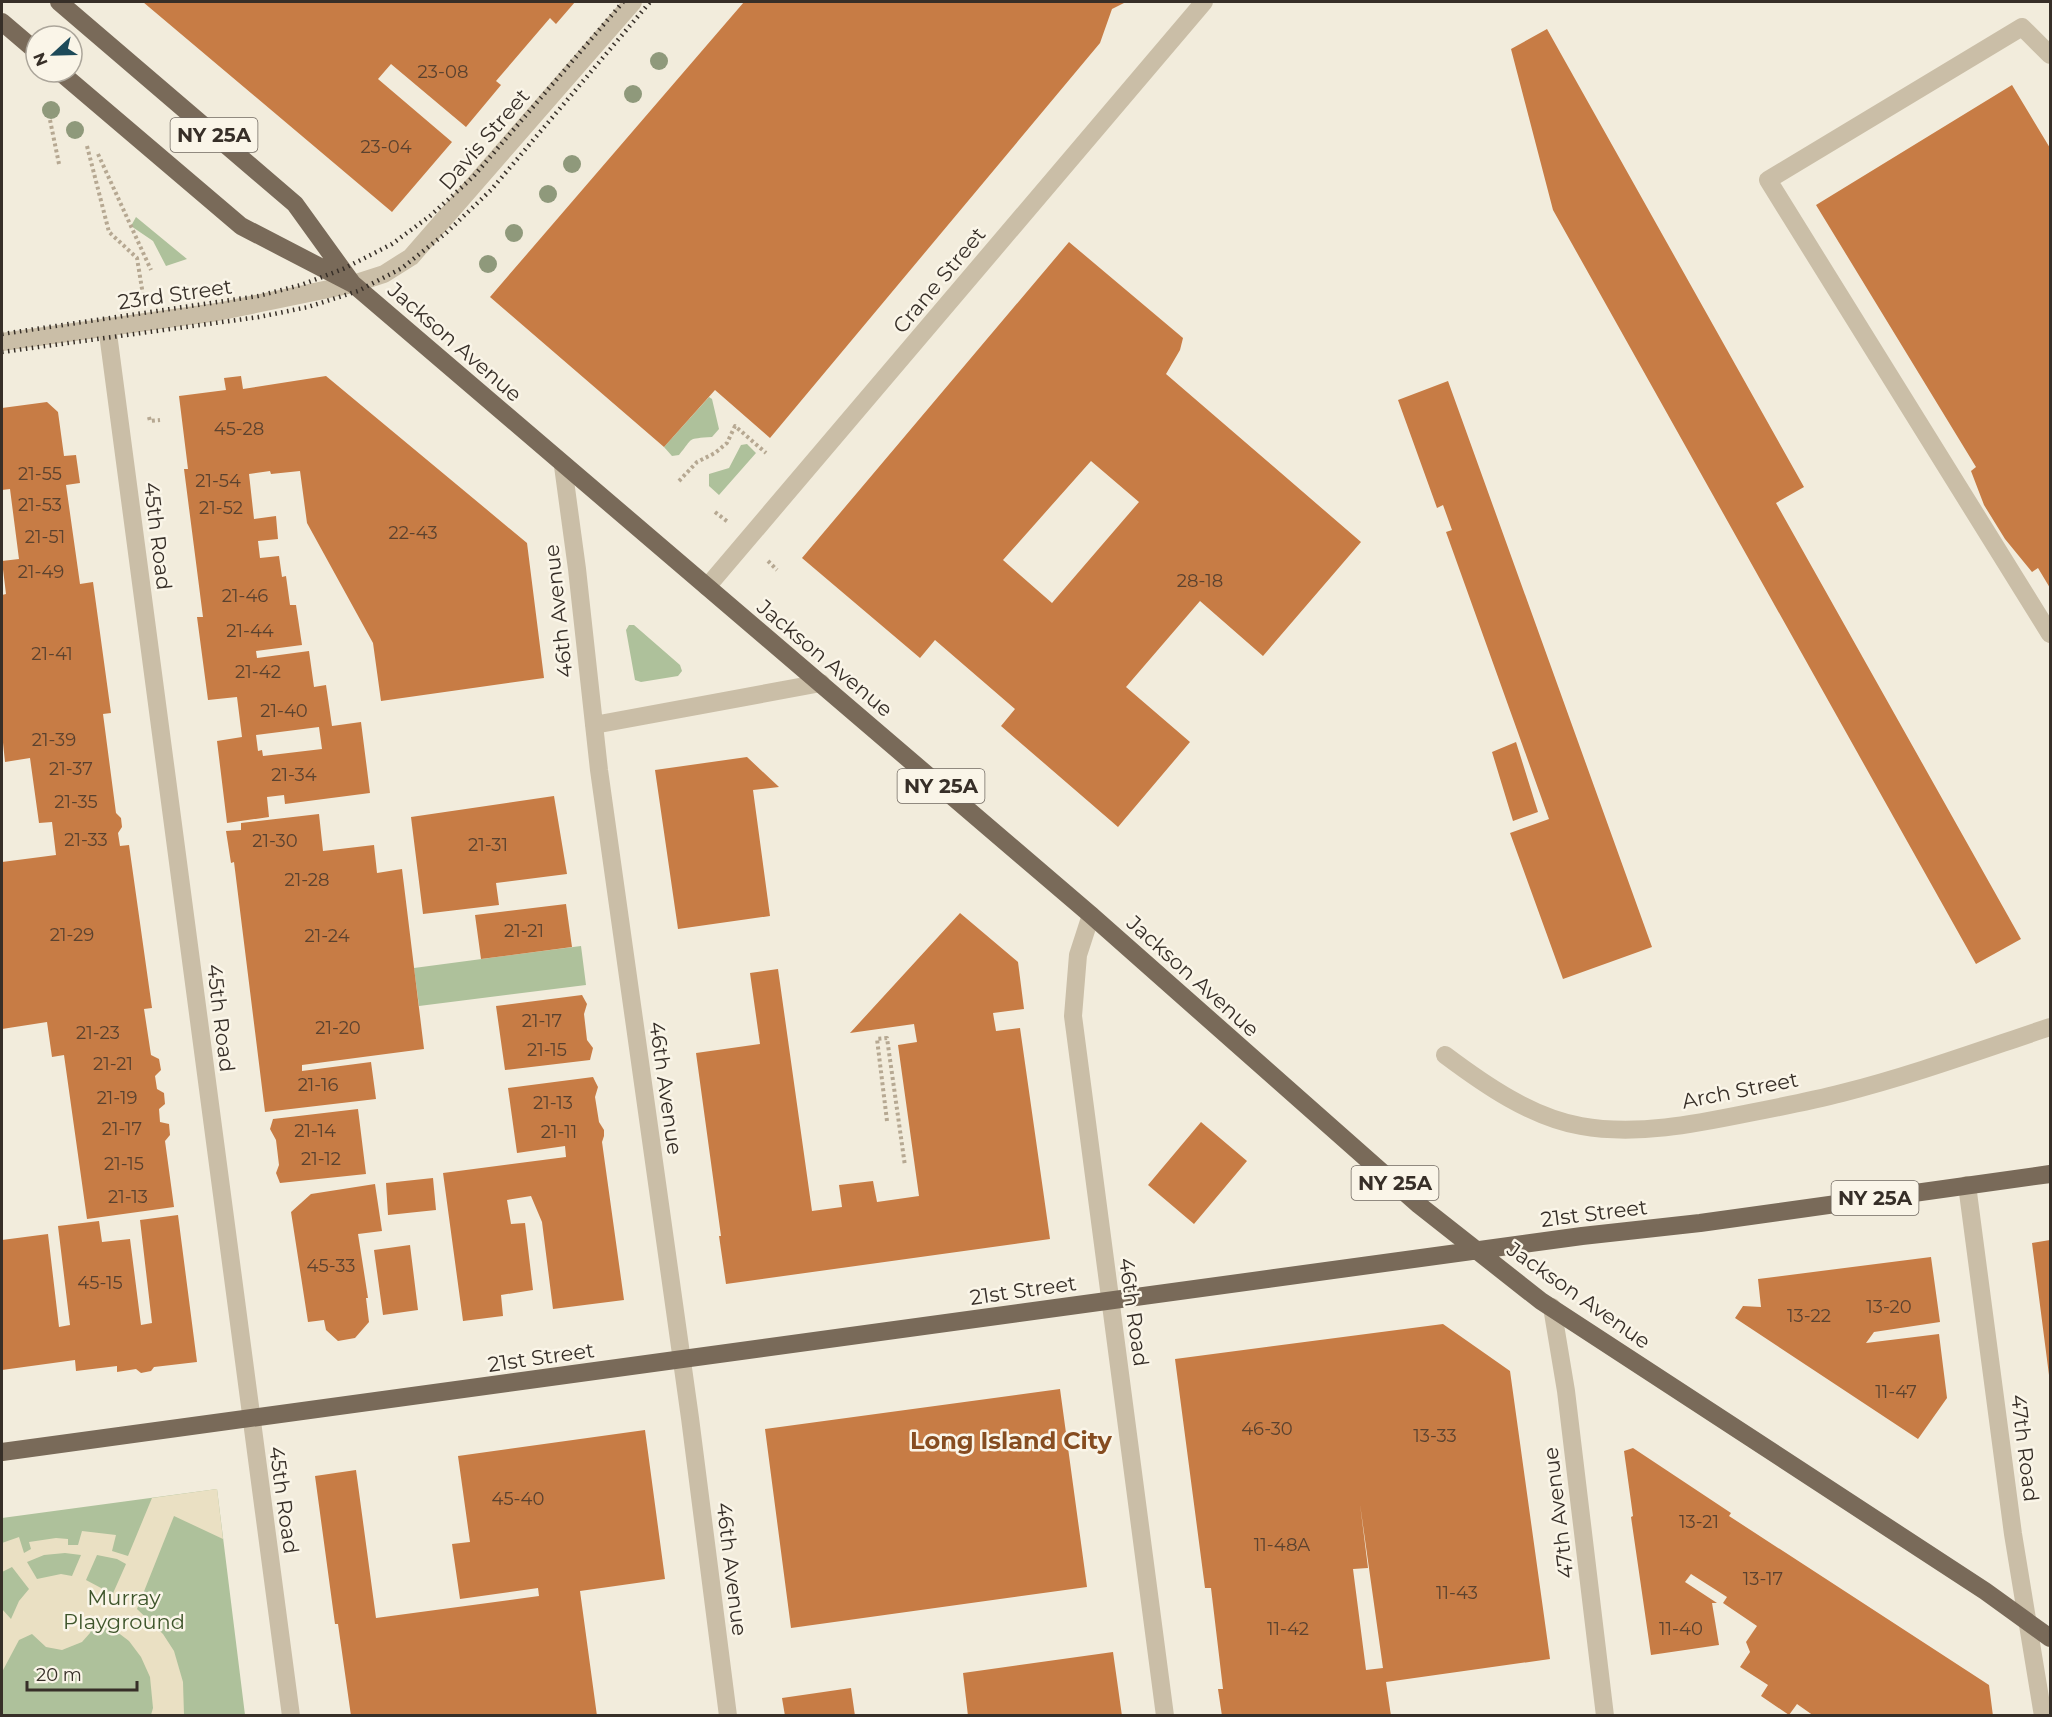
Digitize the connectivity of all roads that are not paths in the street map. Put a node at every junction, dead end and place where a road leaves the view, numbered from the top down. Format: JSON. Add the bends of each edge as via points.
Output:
{"nodes":[{"id":1,"x":633,"y":2,"type":"edge"},
{"id":2,"x":1204,"y":2,"type":"edge"},
{"id":3,"x":67,"y":4,"type":"edge"},
{"id":4,"x":2,"y":22,"type":"edge"},
{"id":5,"x":24,"y":41,"type":"edge"},
{"id":6,"x":2050,"y":55,"type":"edge"},
{"id":7,"x":74,"y":84,"type":"edge"},
{"id":8,"x":353,"y":284,"type":"junction"},
{"id":9,"x":107,"y":326,"type":"junction"},
{"id":10,"x":2,"y":342,"type":"edge"},
{"id":11,"x":563,"y":466,"type":"junction"},
{"id":12,"x":707,"y":587,"type":"junction"},
{"id":13,"x":2050,"y":634,"type":"edge"},
{"id":14,"x":821,"y":683,"type":"junction"},
{"id":15,"x":594,"y":725,"type":"junction"},
{"id":16,"x":1091,"y":915,"type":"junction"},
{"id":17,"x":2050,"y":1027,"type":"edge"},
{"id":18,"x":1445,"y":1055,"type":"dead end"},
{"id":19,"x":2050,"y":1174,"type":"edge"},
{"id":20,"x":1967,"y":1185,"type":"junction"},
{"id":21,"x":1479,"y":1252,"type":"junction"},
{"id":22,"x":1110,"y":1301,"type":"junction"},
{"id":23,"x":1552,"y":1307,"type":"junction"},
{"id":24,"x":681,"y":1360,"type":"junction"},
{"id":25,"x":251,"y":1419,"type":"junction"},
{"id":26,"x":2,"y":1452,"type":"edge"},
{"id":27,"x":2027,"y":1619,"type":"junction"},
{"id":28,"x":2050,"y":1638,"type":"edge"},
{"id":29,"x":291,"y":1716,"type":"edge"},
{"id":30,"x":728,"y":1716,"type":"edge"},
{"id":31,"x":1166,"y":1716,"type":"edge"},
{"id":32,"x":1605,"y":1716,"type":"edge"},
{"id":33,"x":2043,"y":1716,"type":"edge"}],
"edges":[{"from":1,"to":8,"type":"street","name":"Davis Street","via":[[411,257],[384,274]]},
{"from":2,"to":12,"type":"street","name":"Crane Street"},
{"from":3,"to":8,"type":"main road","name":"Jackson Avenue","number":"NY 25A","via":[[295,204]]},
{"from":4,"to":5,"type":"main road"},
{"from":6,"to":13,"type":"street","via":[[2022,27],[1768,180]]},
{"from":7,"to":8,"type":"main road","name":"Jackson Avenue","number":"NY 25A","via":[[241,226]]},
{"from":8,"to":9,"type":"street","name":"23rd Street","via":[[217,312]]},
{"from":8,"to":11,"type":"main road","name":"Jackson Avenue","number":"NY 25A"},
{"from":9,"to":10,"type":"street","name":"23rd Street"},
{"from":9,"to":25,"type":"street","name":"45th Road"},
{"from":11,"to":12,"type":"main road","name":"Jackson Avenue","number":"NY 25A"},
{"from":11,"to":15,"type":"street","name":"46th Avenue"},
{"from":12,"to":14,"type":"main road","name":"Jackson Avenue","number":"NY 25A"},
{"from":14,"to":15,"type":"street"},
{"from":14,"to":16,"type":"main road","name":"Jackson Avenue","number":"NY 25A"},
{"from":15,"to":24,"type":"street","name":"46th Avenue"},
{"from":16,"to":21,"type":"main road","name":"Jackson Avenue","number":"NY 25A","via":[[1419,1205]]},
{"from":16,"to":22,"type":"street","name":"46th Road","via":[[1078,955],[1073,1016]]},
{"from":17,"to":18,"type":"street","name":"Arch Street","via":[[1840,1094],[1686,1125],[1618,1129],[1581,1126],[1554,1118],[1495,1089]]},
{"from":19,"to":20,"type":"main road","name":"21st Street","number":"NY 25A"},
{"from":20,"to":21,"type":"main road","name":"21st Street","number":"NY 25A"},
{"from":20,"to":27,"type":"street","name":"47th Road"},
{"from":21,"to":22,"type":"main road","name":"21st Street"},
{"from":21,"to":23,"type":"main road","name":"Jackson Avenue"},
{"from":22,"to":24,"type":"main road","name":"21st Street"},
{"from":22,"to":31,"type":"street","name":"46th Road"},
{"from":23,"to":27,"type":"main road","name":"Jackson Avenue"},
{"from":23,"to":32,"type":"street","name":"47th Avenue","via":[[1566,1391]]},
{"from":24,"to":25,"type":"main road","name":"21st Street"},
{"from":24,"to":30,"type":"street","name":"46th Avenue"},
{"from":25,"to":26,"type":"main road","name":"21st Street"},
{"from":25,"to":29,"type":"street","name":"45th Road"},
{"from":27,"to":28,"type":"main road","name":"Jackson Avenue"},
{"from":27,"to":33,"type":"street","name":"47th Road"}]}
